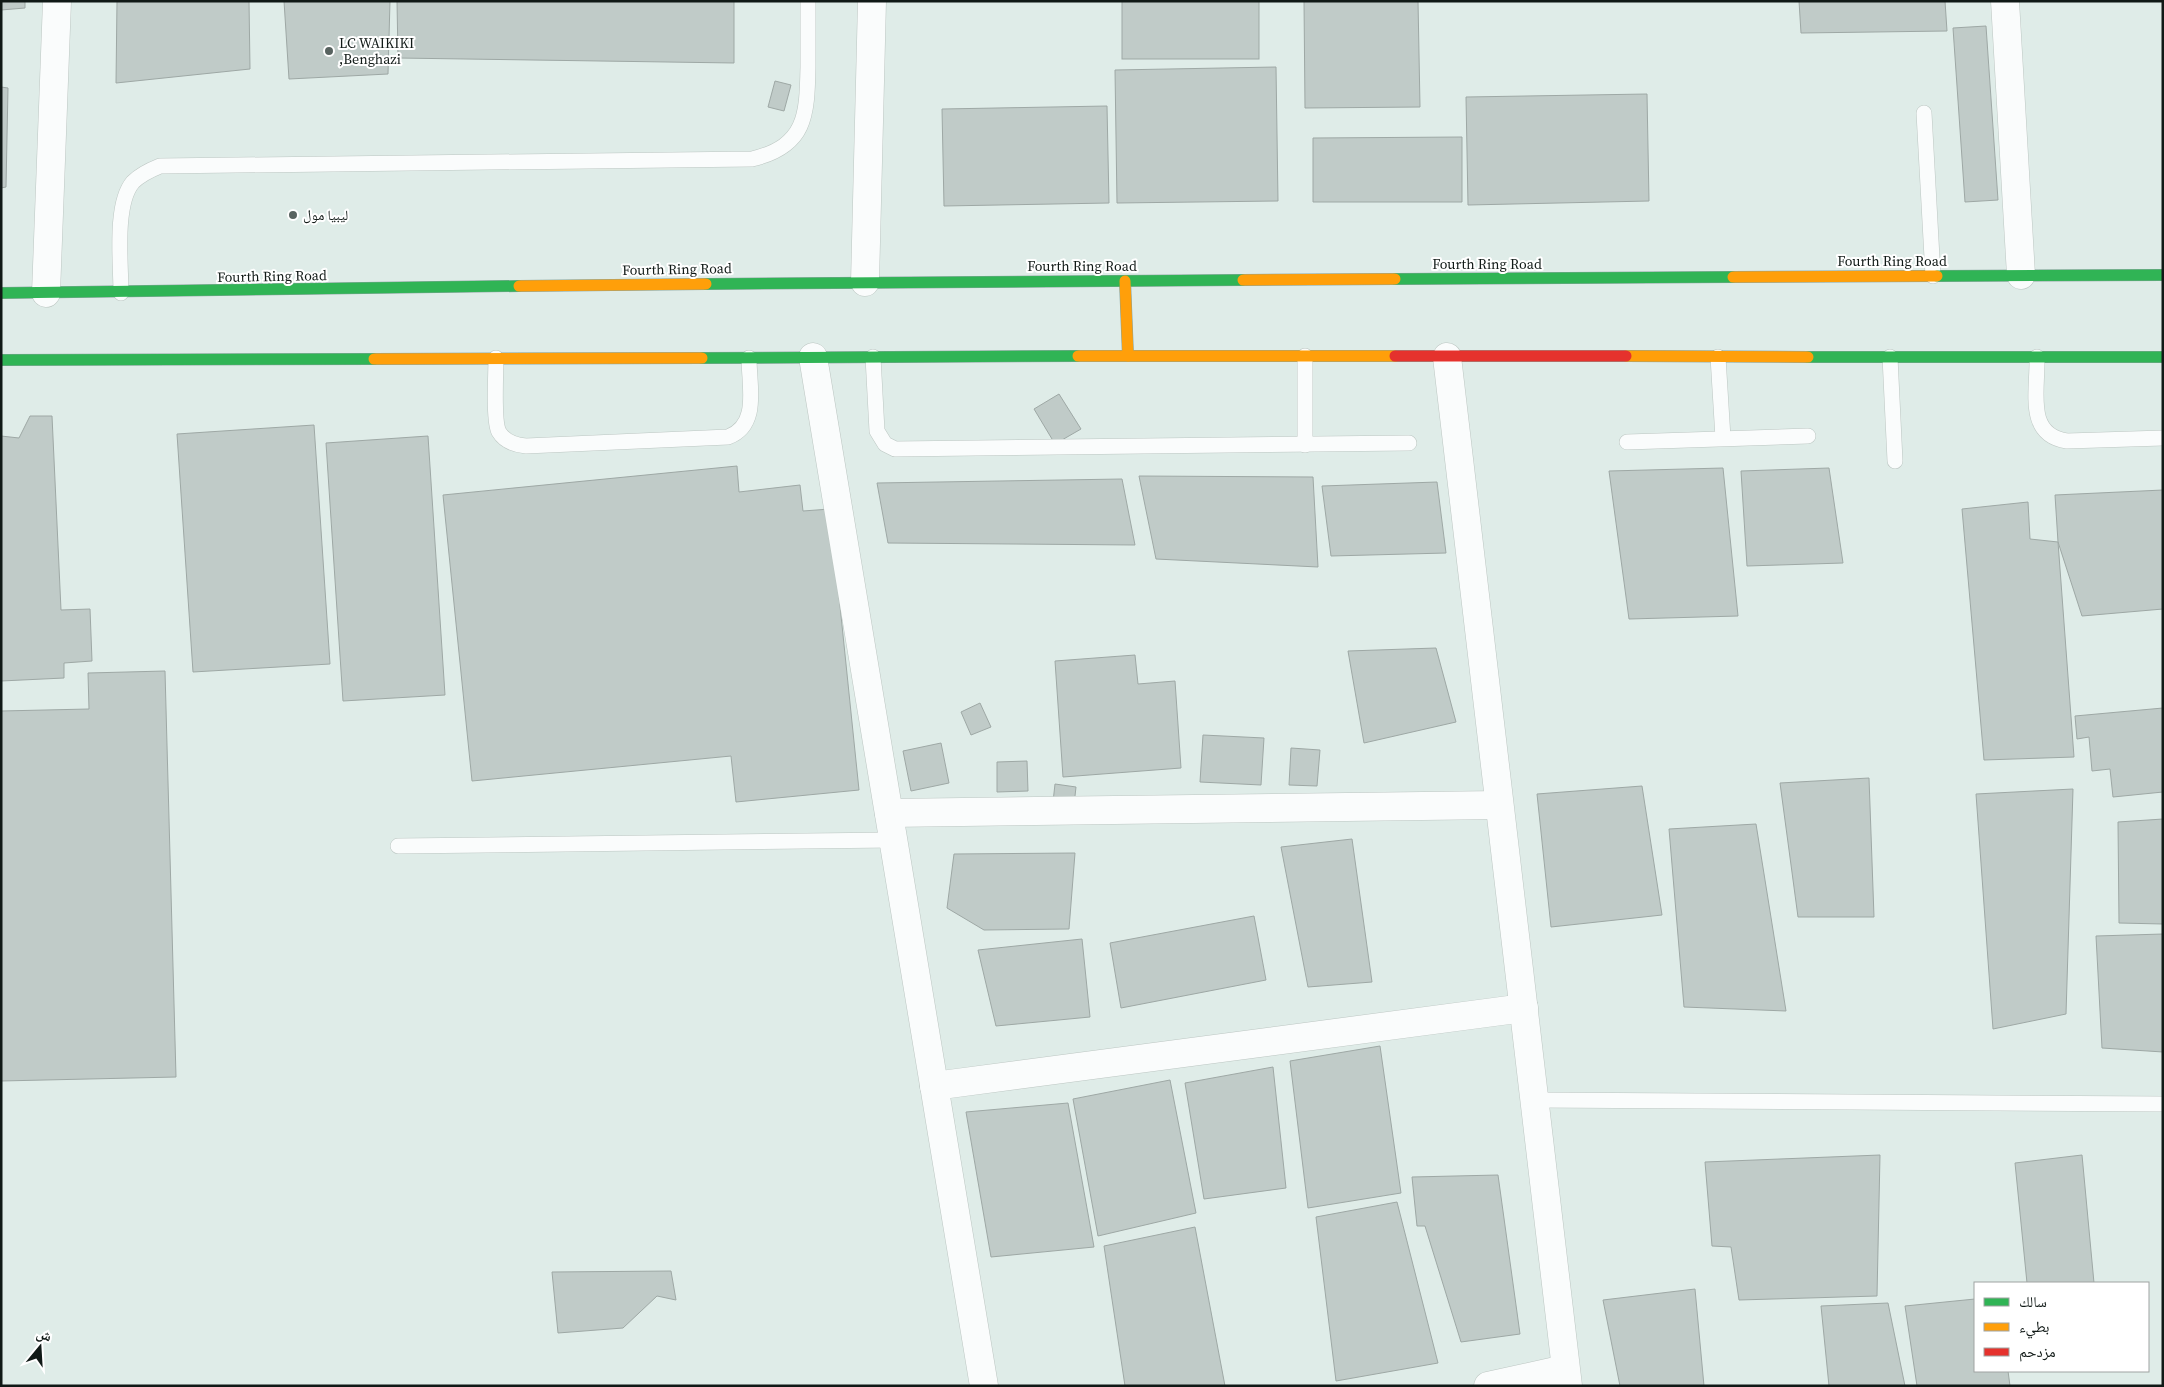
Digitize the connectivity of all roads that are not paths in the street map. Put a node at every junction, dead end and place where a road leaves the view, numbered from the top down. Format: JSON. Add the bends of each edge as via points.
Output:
{"nodes":[{"id":1,"x":57,"y":1,"type":"edge"},
{"id":2,"x":808,"y":1,"type":"edge"},
{"id":3,"x":872,"y":1,"type":"edge"},
{"id":4,"x":2005,"y":1,"type":"edge"},
{"id":5,"x":1924,"y":113,"type":"dead end"},
{"id":6,"x":2163,"y":274,"type":"edge"},
{"id":7,"x":2021,"y":275,"type":"junction"},
{"id":8,"x":1933,"y":276,"type":"junction"},
{"id":9,"x":1125,"y":281,"type":"junction"},
{"id":10,"x":865,"y":282,"type":"junction"},
{"id":11,"x":1,"y":293,"type":"edge"},
{"id":12,"x":46,"y":293,"type":"junction"},
{"id":13,"x":121,"y":293,"type":"junction"},
{"id":14,"x":1128,"y":356,"type":"junction"},
{"id":15,"x":1304,"y":356,"type":"junction"},
{"id":16,"x":813,"y":357,"type":"junction"},
{"id":17,"x":872,"y":357,"type":"junction"},
{"id":18,"x":1447,"y":357,"type":"junction"},
{"id":19,"x":1718,"y":357,"type":"junction"},
{"id":20,"x":1890,"y":357,"type":"junction"},
{"id":21,"x":2037,"y":357,"type":"junction"},
{"id":22,"x":2163,"y":357,"type":"edge"},
{"id":23,"x":496,"y":358,"type":"junction"},
{"id":24,"x":749,"y":358,"type":"junction"},
{"id":25,"x":1,"y":360,"type":"edge"},
{"id":26,"x":1808,"y":436,"type":"dead end"},
{"id":27,"x":1723,"y":438,"type":"junction"},
{"id":28,"x":2163,"y":438,"type":"edge"},
{"id":29,"x":1627,"y":442,"type":"dead end"},
{"id":30,"x":1408,"y":443,"type":"dead end"},
{"id":31,"x":1305,"y":445,"type":"junction"},
{"id":32,"x":1895,"y":460,"type":"dead end"},
{"id":33,"x":1499,"y":805,"type":"junction"},
{"id":34,"x":889,"y":813,"type":"junction"},
{"id":35,"x":893,"y":840,"type":"junction"},
{"id":36,"x":398,"y":846,"type":"dead end"},
{"id":37,"x":1524,"y":1008,"type":"junction"},
{"id":38,"x":934,"y":1086,"type":"junction"},
{"id":39,"x":1535,"y":1100,"type":"junction"},
{"id":40,"x":2163,"y":1104,"type":"edge"},
{"id":41,"x":1567,"y":1378,"type":"edge"},
{"id":42,"x":984,"y":1386,"type":"edge"},
{"id":43,"x":1488,"y":1386,"type":"edge"}],
"edges":[{"from":1,"to":12,"type":"street"},
{"from":2,"to":13,"type":"lane","via":[[807,105],[793,137],[782,148],[767,155],[752,159],[160,166],[133,182],[125,196]]},
{"from":3,"to":10,"type":"street"},
{"from":4,"to":7,"type":"street"},
{"from":5,"to":8,"type":"lane"},
{"from":6,"to":7,"type":"main road","name":"Fourth Ring Road"},
{"from":7,"to":8,"type":"main road","name":"Fourth Ring Road"},
{"from":8,"to":9,"type":"main road","name":"Fourth Ring Road"},
{"from":9,"to":10,"type":"main road","name":"Fourth Ring Road"},
{"from":9,"to":14,"type":"main road"},
{"from":10,"to":13,"type":"main road","name":"Fourth Ring Road"},
{"from":11,"to":12,"type":"main road","name":"Fourth Ring Road"},
{"from":12,"to":13,"type":"main road","name":"Fourth Ring Road"},
{"from":14,"to":15,"type":"main road"},
{"from":14,"to":17,"type":"main road"},
{"from":15,"to":18,"type":"main road"},
{"from":15,"to":31,"type":"lane"},
{"from":16,"to":17,"type":"main road"},
{"from":16,"to":24,"type":"main road"},
{"from":16,"to":34,"type":"street"},
{"from":17,"to":31,"type":"lane","via":[[877,431],[885,444],[896,450]]},
{"from":18,"to":19,"type":"main road"},
{"from":18,"to":33,"type":"street"},
{"from":19,"to":20,"type":"main road"},
{"from":19,"to":27,"type":"lane"},
{"from":20,"to":21,"type":"main road"},
{"from":20,"to":32,"type":"lane"},
{"from":21,"to":22,"type":"main road"},
{"from":21,"to":28,"type":"lane","via":[[2038,421],[2046,434],[2067,441]]},
{"from":23,"to":24,"type":"main road"},
{"from":23,"to":24,"type":"lane","via":[[497,426],[505,439],[515,445],[526,446],[728,437],[746,426],[750,416]]},
{"from":23,"to":25,"type":"main road"},
{"from":26,"to":27,"type":"lane"},
{"from":27,"to":29,"type":"lane"},
{"from":30,"to":31,"type":"lane"},
{"from":33,"to":34,"type":"street"},
{"from":33,"to":37,"type":"street"},
{"from":34,"to":35,"type":"street"},
{"from":35,"to":36,"type":"lane"},
{"from":35,"to":38,"type":"street"},
{"from":37,"to":38,"type":"street"},
{"from":37,"to":39,"type":"street"},
{"from":38,"to":42,"type":"street"},
{"from":39,"to":40,"type":"lane"},
{"from":39,"to":41,"type":"street"},
{"from":41,"to":43,"type":"street"}]}
